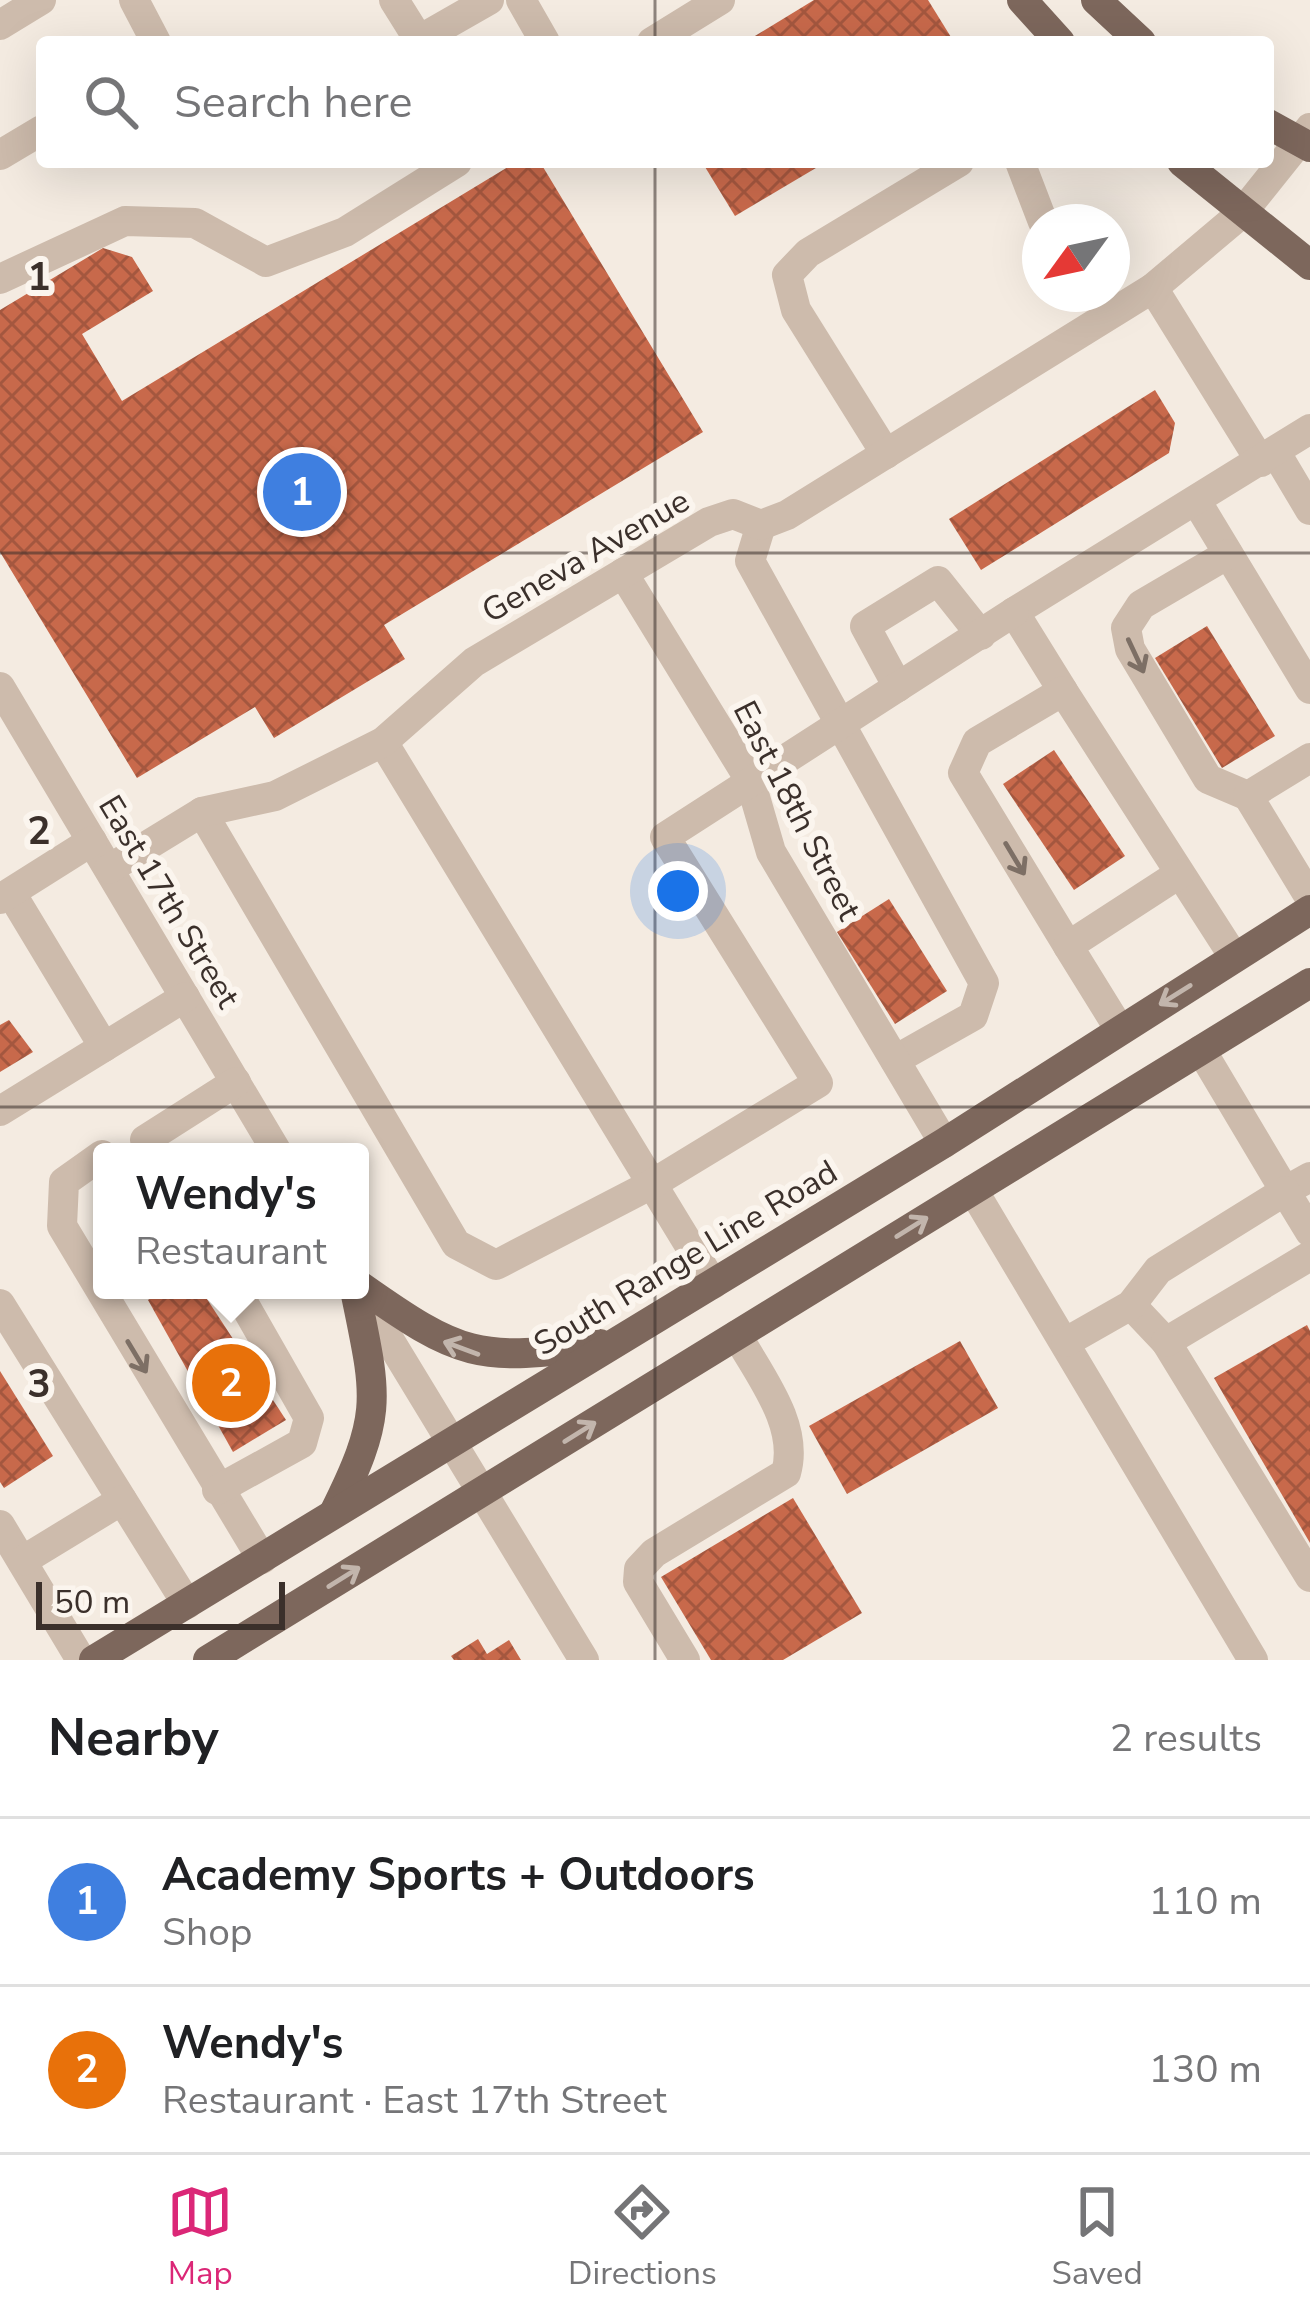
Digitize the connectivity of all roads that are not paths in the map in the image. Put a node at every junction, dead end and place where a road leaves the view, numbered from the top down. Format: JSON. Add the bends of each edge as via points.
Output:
{"nodes":[{"id":1,"x":40,"y":0,"type":"edge"},
{"id":2,"x":134,"y":0,"type":"edge"},
{"id":3,"x":394,"y":0,"type":"edge"},
{"id":4,"x":488,"y":0,"type":"edge"},
{"id":5,"x":521,"y":0,"type":"edge"},
{"id":6,"x":720,"y":0,"type":"edge"},
{"id":7,"x":1022,"y":0,"type":"edge"},
{"id":8,"x":1096,"y":0,"type":"edge"},
{"id":9,"x":0,"y":25,"type":"edge"},
{"id":10,"x":153,"y":36,"type":"edge"},
{"id":11,"x":416,"y":36,"type":"edge"},
{"id":12,"x":425,"y":36,"type":"edge"},
{"id":13,"x":541,"y":36,"type":"edge"},
{"id":14,"x":662,"y":36,"type":"edge"},
{"id":15,"x":1055,"y":36,"type":"edge"},
{"id":16,"x":1135,"y":36,"type":"edge"},
{"id":17,"x":1274,"y":126,"type":"edge"},
{"id":18,"x":36,"y":134,"type":"edge"},
{"id":19,"x":1305,"y":138,"type":"edge"},
{"id":20,"x":0,"y":155,"type":"edge"},
{"id":21,"x":448,"y":168,"type":"edge"},
{"id":22,"x":949,"y":168,"type":"edge"},
{"id":23,"x":1022,"y":168,"type":"edge"},
{"id":24,"x":1189,"y":168,"type":"edge"},
{"id":25,"x":1036,"y":204,"type":"edge"},
{"id":26,"x":1242,"y":213,"type":"junction"},
{"id":27,"x":1310,"y":265,"type":"edge"},
{"id":28,"x":0,"y":279,"type":"edge"},
{"id":29,"x":1153,"y":288,"type":"junction"},
{"id":30,"x":1130,"y":295,"type":"edge"},
{"id":31,"x":1087,"y":312,"type":"edge"},
{"id":32,"x":1310,"y":429,"type":"edge"},
{"id":33,"x":886,"y":454,"type":"junction"},
{"id":34,"x":1269,"y":457,"type":"junction"},
{"id":35,"x":1197,"y":502,"type":"junction"},
{"id":36,"x":1310,"y":510,"type":"edge"},
{"id":37,"x":760,"y":525,"type":"junction"},
{"id":38,"x":1228,"y":554,"type":"junction"},
{"id":39,"x":623,"y":573,"type":"junction"},
{"id":40,"x":1014,"y":613,"type":"junction"},
{"id":41,"x":980,"y":635,"type":"junction"},
{"id":42,"x":0,"y":687,"type":"edge"},
{"id":43,"x":898,"y":687,"type":"junction"},
{"id":44,"x":1310,"y":689,"type":"edge"},
{"id":45,"x":1063,"y":691,"type":"junction"},
{"id":46,"x":840,"y":724,"type":"junction"},
{"id":47,"x":383,"y":742,"type":"junction"},
{"id":48,"x":1310,"y":758,"type":"edge"},
{"id":49,"x":750,"y":780,"type":"junction"},
{"id":50,"x":1248,"y":796,"type":"junction"},
{"id":51,"x":202,"y":812,"type":"junction"},
{"id":52,"x":92,"y":842,"type":"junction"},
{"id":53,"x":109,"y":869,"type":"junction"},
{"id":54,"x":1179,"y":874,"type":"junction"},
{"id":55,"x":5,"y":896,"type":"edge"},
{"id":56,"x":1310,"y":898,"type":"edge"},
{"id":57,"x":1310,"y":910,"type":"edge"},
{"id":58,"x":1068,"y":946,"type":"junction"},
{"id":59,"x":1234,"y":957,"type":"junction"},
{"id":60,"x":1310,"y":983,"type":"edge"},
{"id":61,"x":185,"y":997,"type":"junction"},
{"id":62,"x":1120,"y":1030,"type":"junction"},
{"id":63,"x":104,"y":1047,"type":"junction"},
{"id":64,"x":1201,"y":1050,"type":"junction"},
{"id":65,"x":895,"y":1060,"type":"junction"},
{"id":66,"x":236,"y":1082,"type":"junction"},
{"id":67,"x":0,"y":1111,"type":"edge"},
{"id":68,"x":153,"y":1143,"type":"edge"},
{"id":69,"x":272,"y":1143,"type":"edge"},
{"id":70,"x":944,"y":1143,"type":"junction"},
{"id":71,"x":93,"y":1162,"type":"edge"},
{"id":72,"x":652,"y":1184,"type":"junction"},
{"id":73,"x":1298,"y":1184,"type":"edge"},
{"id":74,"x":974,"y":1190,"type":"junction"},
{"id":75,"x":1310,"y":1232,"type":"edge"},
{"id":76,"x":1310,"y":1256,"type":"edge"},
{"id":77,"x":93,"y":1279,"type":"edge"},
{"id":78,"x":713,"y":1285,"type":"junction"},
{"id":79,"x":369,"y":1296,"type":"edge"},
{"id":80,"x":105,"y":1299,"type":"edge"},
{"id":81,"x":241,"y":1299,"type":"edge"},
{"id":82,"x":359,"y":1299,"type":"edge"},
{"id":83,"x":364,"y":1299,"type":"edge"},
{"id":84,"x":0,"y":1304,"type":"edge"},
{"id":85,"x":1132,"y":1305,"type":"junction"},
{"id":86,"x":737,"y":1335,"type":"junction"},
{"id":87,"x":618,"y":1341,"type":"junction"},
{"id":88,"x":1066,"y":1342,"type":"junction"},
{"id":89,"x":1166,"y":1342,"type":"junction"},
{"id":90,"x":448,"y":1442,"type":"junction"},
{"id":91,"x":217,"y":1490,"type":"junction"},
{"id":92,"x":480,"y":1493,"type":"junction"},
{"id":93,"x":122,"y":1499,"type":"junction"},
{"id":94,"x":334,"y":1514,"type":"junction"},
{"id":95,"x":0,"y":1525,"type":"edge"},
{"id":96,"x":262,"y":1559,"type":"junction"},
{"id":97,"x":22,"y":1562,"type":"junction"},
{"id":98,"x":1310,"y":1577,"type":"edge"},
{"id":99,"x":187,"y":1604,"type":"junction"},
{"id":100,"x":225,"y":1656,"type":"edge"},
{"id":101,"x":81,"y":1660,"type":"edge"},
{"id":102,"x":94,"y":1660,"type":"edge"},
{"id":103,"x":584,"y":1660,"type":"edge"},
{"id":104,"x":685,"y":1660,"type":"edge"},
{"id":105,"x":1253,"y":1660,"type":"edge"}],
"edges":[{"from":1,"to":9,"type":"street"},
{"from":2,"to":10,"type":"street"},
{"from":3,"to":11,"type":"street"},
{"from":4,"to":12,"type":"street"},
{"from":5,"to":13,"type":"street"},
{"from":6,"to":14,"type":"street"},
{"from":7,"to":15,"type":"main road"},
{"from":8,"to":16,"type":"main road"},
{"from":17,"to":19,"type":"main road"},
{"from":18,"to":20,"type":"street"},
{"from":19,"to":26,"type":"street","name":"Geneva Avenue"},
{"from":21,"to":28,"type":"street","via":[[345,232],[266,262],[195,223],[125,221]]},
{"from":22,"to":33,"type":"street","via":[[808,253],[787,275],[796,310]]},
{"from":23,"to":25,"type":"street"},
{"from":24,"to":26,"type":"main road"},
{"from":26,"to":27,"type":"main road"},
{"from":26,"to":29,"type":"street","name":"Geneva Avenue"},
{"from":29,"to":30,"type":"street","name":"Geneva Avenue"},
{"from":29,"to":34,"type":"street"},
{"from":31,"to":33,"type":"street","name":"Geneva Avenue"},
{"from":32,"to":34,"type":"street"},
{"from":33,"to":37,"type":"street","name":"Geneva Avenue"},
{"from":34,"to":35,"type":"street"},
{"from":34,"to":36,"type":"street"},
{"from":35,"to":38,"type":"street"},
{"from":35,"to":40,"type":"street"},
{"from":37,"to":39,"type":"street","name":"Geneva Avenue","via":[[733,514],[709,522]]},
{"from":37,"to":46,"type":"street","via":[[750,561]]},
{"from":38,"to":44,"type":"street"},
{"from":38,"to":50,"type":"street","one_way":true,"via":[[1141,605],[1126,628],[1130,649],[1208,779]]},
{"from":39,"to":47,"type":"street","name":"Geneva Avenue","via":[[474,662]]},
{"from":39,"to":49,"type":"street","name":"East 18th Street"},
{"from":40,"to":41,"type":"street"},
{"from":40,"to":45,"type":"street"},
{"from":41,"to":43,"type":"street"},
{"from":41,"to":43,"type":"street","via":[[938,581],[865,626]]},
{"from":42,"to":52,"type":"street","name":"East 17th Street"},
{"from":43,"to":46,"type":"street"},
{"from":45,"to":54,"type":"street"},
{"from":45,"to":58,"type":"street","one_way":true,"via":[[977,742],[963,773]]},
{"from":46,"to":49,"type":"street"},
{"from":46,"to":65,"type":"street","via":[[984,983],[973,1016]]},
{"from":47,"to":51,"type":"street","name":"Geneva Avenue","via":[[275,796]]},
{"from":47,"to":72,"type":"street"},
{"from":48,"to":50,"type":"street"},
{"from":49,"to":65,"type":"street","name":"East 18th Street","via":[[771,852]]},
{"from":49,"to":72,"type":"street","via":[[664,837],[818,1083]]},
{"from":50,"to":56,"type":"street"},
{"from":51,"to":53,"type":"street","name":"Geneva Avenue"},
{"from":51,"to":72,"type":"street","via":[[456,1244],[496,1265]]},
{"from":52,"to":53,"type":"street","name":"East 17th Street"},
{"from":52,"to":55,"type":"street"},
{"from":53,"to":61,"type":"street","name":"East 17th Street"},
{"from":54,"to":58,"type":"street"},
{"from":54,"to":59,"type":"street"},
{"from":55,"to":63,"type":"street"},
{"from":57,"to":59,"type":"main road","name":"South Range Line Road"},
{"from":58,"to":62,"type":"street"},
{"from":59,"to":62,"type":"main road","name":"South Range Line Road","one_way":true},
{"from":60,"to":64,"type":"main road"},
{"from":61,"to":63,"type":"street"},
{"from":61,"to":66,"type":"street","name":"East 17th Street"},
{"from":62,"to":70,"type":"main road","name":"South Range Line Road"},
{"from":63,"to":67,"type":"street"},
{"from":64,"to":73,"type":"street"},
{"from":64,"to":74,"type":"main road"},
{"from":65,"to":70,"type":"street","name":"East 18th Street"},
{"from":66,"to":68,"type":"street"},
{"from":66,"to":69,"type":"street","name":"East 17th Street"},
{"from":70,"to":78,"type":"main road","name":"South Range Line Road"},
{"from":71,"to":77,"type":"street","one_way":true,"via":[[64,1183],[62,1226]]},
{"from":72,"to":78,"type":"street"},
{"from":73,"to":75,"type":"street"},
{"from":73,"to":85,"type":"street","via":[[1158,1270]]},
{"from":86,"to":74,"type":"main road","one_way":true},
{"from":74,"to":88,"type":"street"},
{"from":76,"to":89,"type":"street"},
{"from":78,"to":87,"type":"main road","name":"South Range Line Road"},
{"from":87,"to":79,"type":"main road","one_way":true,"via":[[481,1355],[435,1339]]},
{"from":80,"to":91,"type":"street","one_way":true},
{"from":81,"to":91,"type":"street","via":[[309,1418],[302,1443]]},
{"from":82,"to":94,"type":"main road","via":[[374,1415],[367,1449]]},
{"from":83,"to":90,"type":"street"},
{"from":84,"to":93,"type":"street"},
{"from":85,"to":88,"type":"street"},
{"from":85,"to":89,"type":"street"},
{"from":92,"to":86,"type":"main road","one_way":true},
{"from":86,"to":104,"type":"street","via":[[778,1410],[790,1458],[786,1473],[639,1569],[638,1582]]},
{"from":87,"to":90,"type":"main road","name":"South Range Line Road"},
{"from":88,"to":105,"type":"street"},
{"from":89,"to":98,"type":"street"},
{"from":90,"to":92,"type":"street"},
{"from":90,"to":94,"type":"main road","name":"South Range Line Road"},
{"from":91,"to":96,"type":"street"},
{"from":100,"to":92,"type":"main road","one_way":true},
{"from":92,"to":103,"type":"street"},
{"from":93,"to":97,"type":"street"},
{"from":93,"to":99,"type":"street"},
{"from":94,"to":96,"type":"main road","name":"South Range Line Road"},
{"from":95,"to":97,"type":"street"},
{"from":96,"to":99,"type":"main road","name":"South Range Line Road"},
{"from":97,"to":101,"type":"street"},
{"from":99,"to":102,"type":"main road","name":"South Range Line Road"}]}
